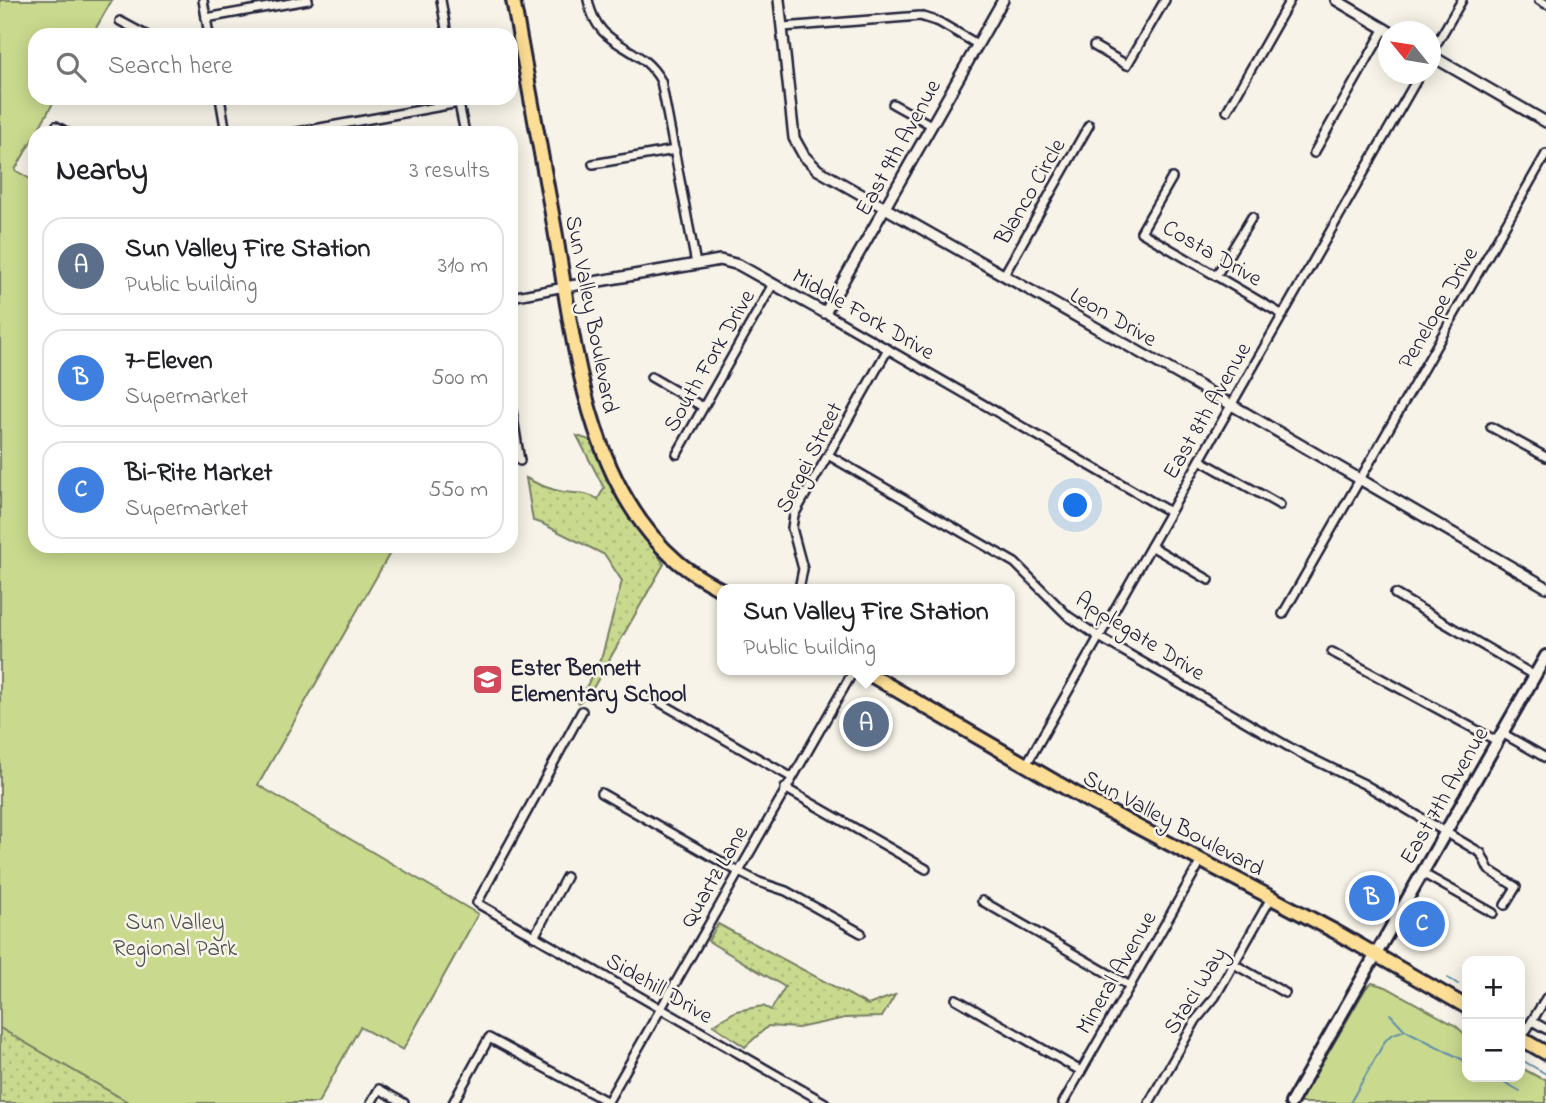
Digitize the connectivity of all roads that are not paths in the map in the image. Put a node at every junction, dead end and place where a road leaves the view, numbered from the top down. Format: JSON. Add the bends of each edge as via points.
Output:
{"nodes":[{"id":1,"x":203,"y":0,"type":"edge"},
{"id":2,"x":308,"y":0,"type":"edge"},
{"id":3,"x":440,"y":0,"type":"edge"},
{"id":4,"x":513,"y":0,"type":"edge"},
{"id":5,"x":589,"y":0,"type":"edge"},
{"id":6,"x":779,"y":0,"type":"edge"},
{"id":7,"x":1003,"y":0,"type":"edge"},
{"id":8,"x":1165,"y":0,"type":"edge"},
{"id":9,"x":1290,"y":0,"type":"edge"},
{"id":10,"x":1336,"y":0,"type":"edge"},
{"id":11,"x":1462,"y":0,"type":"edge"},
{"id":12,"x":1539,"y":0,"type":"edge"},
{"id":13,"x":1546,"y":4,"type":"edge"},
{"id":14,"x":206,"y":19,"type":"junction"},
{"id":15,"x":120,"y":21,"type":"dead end"},
{"id":16,"x":1378,"y":25,"type":"edge"},
{"id":17,"x":783,"y":27,"type":"junction"},
{"id":18,"x":133,"y":28,"type":"edge"},
{"id":19,"x":208,"y":28,"type":"edge"},
{"id":20,"x":446,"y":28,"type":"edge"},
{"id":21,"x":1441,"y":36,"type":"edge"},
{"id":22,"x":977,"y":44,"type":"junction"},
{"id":23,"x":1378,"y":45,"type":"edge"},
{"id":24,"x":1094,"y":46,"type":"dead end"},
{"id":25,"x":1441,"y":61,"type":"edge"},
{"id":26,"x":1414,"y":84,"type":"edge"},
{"id":27,"x":893,"y":104,"type":"dead end"},
{"id":28,"x":221,"y":105,"type":"edge"},
{"id":29,"x":434,"y":105,"type":"edge"},
{"id":30,"x":460,"y":105,"type":"edge"},
{"id":31,"x":1227,"y":111,"type":"dead end"},
{"id":32,"x":1546,"y":122,"type":"edge"},
{"id":33,"x":931,"y":125,"type":"junction"},
{"id":34,"x":1089,"y":125,"type":"dead end"},
{"id":35,"x":225,"y":126,"type":"edge"},
{"id":36,"x":327,"y":126,"type":"edge"},
{"id":37,"x":464,"y":126,"type":"edge"},
{"id":38,"x":675,"y":150,"type":"junction"},
{"id":39,"x":1314,"y":153,"type":"dead end"},
{"id":40,"x":1546,"y":154,"type":"edge"},
{"id":41,"x":593,"y":164,"type":"dead end"},
{"id":42,"x":1172,"y":178,"type":"dead end"},
{"id":43,"x":885,"y":208,"type":"junction"},
{"id":44,"x":1252,"y":217,"type":"dead end"},
{"id":45,"x":696,"y":264,"type":"junction"},
{"id":46,"x":1004,"y":275,"type":"junction"},
{"id":47,"x":1216,"y":276,"type":"junction"},
{"id":48,"x":773,"y":284,"type":"junction"},
{"id":49,"x":565,"y":287,"type":"junction"},
{"id":50,"x":518,"y":296,"type":"edge"},
{"id":51,"x":825,"y":313,"type":"junction"},
{"id":52,"x":1283,"y":315,"type":"junction"},
{"id":53,"x":888,"y":349,"type":"junction"},
{"id":54,"x":651,"y":377,"type":"dead end"},
{"id":55,"x":1231,"y":405,"type":"junction"},
{"id":56,"x":703,"y":407,"type":"junction"},
{"id":57,"x":1491,"y":427,"type":"dead end"},
{"id":58,"x":518,"y":449,"type":"edge"},
{"id":59,"x":677,"y":454,"type":"dead end"},
{"id":60,"x":828,"y":455,"type":"junction"},
{"id":61,"x":1546,"y":457,"type":"edge"},
{"id":62,"x":1200,"y":460,"type":"junction"},
{"id":63,"x":520,"y":461,"type":"dead end"},
{"id":64,"x":1361,"y":480,"type":"junction"},
{"id":65,"x":1280,"y":505,"type":"dead end"},
{"id":66,"x":1170,"y":512,"type":"junction"},
{"id":67,"x":1151,"y":546,"type":"junction"},
{"id":68,"x":1209,"y":580,"type":"dead end"},
{"id":69,"x":800,"y":584,"type":"edge"},
{"id":70,"x":717,"y":587,"type":"edge"},
{"id":71,"x":1546,"y":587,"type":"edge"},
{"id":72,"x":1395,"y":594,"type":"dead end"},
{"id":73,"x":1283,"y":614,"type":"dead end"},
{"id":74,"x":1099,"y":637,"type":"junction"},
{"id":75,"x":1332,"y":652,"type":"dead end"},
{"id":76,"x":1546,"y":656,"type":"edge"},
{"id":77,"x":851,"y":675,"type":"edge"},
{"id":78,"x":871,"y":675,"type":"edge"},
{"id":79,"x":1535,"y":676,"type":"junction"},
{"id":80,"x":654,"y":699,"type":"dead end"},
{"id":81,"x":582,"y":711,"type":"dead end"},
{"id":82,"x":1500,"y":737,"type":"junction"},
{"id":83,"x":1546,"y":758,"type":"edge"},
{"id":84,"x":1026,"y":765,"type":"junction"},
{"id":85,"x":791,"y":777,"type":"junction"},
{"id":86,"x":785,"y":788,"type":"junction"},
{"id":87,"x":601,"y":793,"type":"dead end"},
{"id":88,"x":1446,"y":831,"type":"junction"},
{"id":89,"x":1201,"y":861,"type":"junction"},
{"id":90,"x":926,"y":869,"type":"dead end"},
{"id":91,"x":739,"y":872,"type":"junction"},
{"id":92,"x":1422,"y":873,"type":"junction"},
{"id":93,"x":566,"y":877,"type":"dead end"},
{"id":94,"x":1271,"y":898,"type":"junction"},
{"id":95,"x":982,"y":901,"type":"dead end"},
{"id":96,"x":1505,"y":905,"type":"dead end"},
{"id":97,"x":1493,"y":913,"type":"dead end"},
{"id":98,"x":861,"y":933,"type":"dead end"},
{"id":99,"x":534,"y":937,"type":"junction"},
{"id":100,"x":1376,"y":955,"type":"junction"},
{"id":101,"x":1234,"y":964,"type":"junction"},
{"id":102,"x":1130,"y":986,"type":"junction"},
{"id":103,"x":1285,"y":993,"type":"dead end"},
{"id":104,"x":1546,"y":998,"type":"edge"},
{"id":105,"x":956,"y":999,"type":"dead end"},
{"id":106,"x":1462,"y":1004,"type":"edge"},
{"id":107,"x":660,"y":1009,"type":"junction"},
{"id":108,"x":1532,"y":1021,"type":"junction"},
{"id":109,"x":1546,"y":1029,"type":"edge"},
{"id":110,"x":1525,"y":1032,"type":"edge"},
{"id":111,"x":1525,"y":1040,"type":"edge"},
{"id":112,"x":1546,"y":1053,"type":"edge"},
{"id":113,"x":1082,"y":1071,"type":"junction"},
{"id":114,"x":371,"y":1103,"type":"edge"},
{"id":115,"x":404,"y":1103,"type":"edge"},
{"id":116,"x":453,"y":1103,"type":"edge"},
{"id":117,"x":608,"y":1103,"type":"edge"},
{"id":118,"x":825,"y":1103,"type":"edge"},
{"id":119,"x":1063,"y":1103,"type":"edge"},
{"id":120,"x":1149,"y":1103,"type":"edge"},
{"id":121,"x":1291,"y":1103,"type":"edge"}],
"edges":[{"from":1,"to":14,"type":"street"},
{"from":2,"to":14,"type":"street"},
{"from":3,"to":20,"type":"street"},
{"from":4,"to":49,"type":"main road","name":"Sun Valley Boulevard"},
{"from":5,"to":38,"type":"street","via":[[593,19],[603,34],[656,72],[664,90]]},
{"from":6,"to":17,"type":"street","name":"Leon Drive"},
{"from":7,"to":22,"type":"street","name":"East 9th Avenue"},
{"from":8,"to":24,"type":"street","via":[[1128,65]]},
{"from":9,"to":31,"type":"street"},
{"from":10,"to":16,"type":"street"},
{"from":11,"to":21,"type":"street"},
{"from":12,"to":13,"type":"street"},
{"from":14,"to":19,"type":"street"},
{"from":15,"to":18,"type":"street"},
{"from":17,"to":22,"type":"street","via":[[911,15],[930,18]]},
{"from":17,"to":43,"type":"street","name":"Leon Drive","via":[[792,128],[798,147],[818,170]]},
{"from":22,"to":33,"type":"street","name":"East 9th Avenue"},
{"from":23,"to":39,"type":"street"},
{"from":25,"to":32,"type":"street"},
{"from":26,"to":52,"type":"street","name":"East 8th Avenue"},
{"from":27,"to":33,"type":"street"},
{"from":28,"to":35,"type":"street"},
{"from":29,"to":36,"type":"street"},
{"from":30,"to":37,"type":"street"},
{"from":33,"to":43,"type":"street","name":"East 9th Avenue"},
{"from":34,"to":46,"type":"street","name":"Blanco Circle"},
{"from":38,"to":41,"type":"street"},
{"from":38,"to":45,"type":"street"},
{"from":40,"to":64,"type":"street","name":"Penelope Drive"},
{"from":42,"to":47,"type":"street","name":"Costa Drive","via":[[1141,232]]},
{"from":43,"to":46,"type":"street","name":"Leon Drive"},
{"from":43,"to":51,"type":"street","name":"East 9th Avenue"},
{"from":44,"to":47,"type":"street"},
{"from":45,"to":48,"type":"street","name":"Middle Fork Drive","via":[[729,261]]},
{"from":45,"to":49,"type":"street","name":"Middle Fork Drive"},
{"from":46,"to":55,"type":"street","name":"Leon Drive"},
{"from":47,"to":52,"type":"street","name":"Costa Drive"},
{"from":48,"to":51,"type":"street","name":"Middle Fork Drive"},
{"from":48,"to":56,"type":"street","name":"South Fork Drive"},
{"from":49,"to":50,"type":"street","name":"Middle Fork Drive"},
{"from":49,"to":70,"type":"main road","name":"Sun Valley Boulevard","via":[[592,421],[617,480],[644,524],[673,557]]},
{"from":51,"to":53,"type":"street","name":"Middle Fork Drive"},
{"from":52,"to":55,"type":"street","name":"East 8th Avenue"},
{"from":53,"to":60,"type":"street","name":"Sergei Street"},
{"from":53,"to":66,"type":"street","name":"Middle Fork Drive"},
{"from":54,"to":56,"type":"street"},
{"from":55,"to":62,"type":"street","name":"East 8th Avenue"},
{"from":55,"to":64,"type":"street","name":"Leon Drive"},
{"from":56,"to":59,"type":"street","name":"South Fork Drive"},
{"from":57,"to":61,"type":"street"},
{"from":58,"to":63,"type":"street"},
{"from":60,"to":69,"type":"street","name":"Sergei Street","via":[[792,522],[803,562]]},
{"from":60,"to":74,"type":"street","name":"Applegate Drive","via":[[1015,563],[1068,616]]},
{"from":62,"to":65,"type":"street"},
{"from":62,"to":66,"type":"street","name":"East 8th Avenue"},
{"from":64,"to":71,"type":"street","name":"Leon Drive"},
{"from":64,"to":73,"type":"street","name":"Penelope Drive"},
{"from":66,"to":67,"type":"street","name":"East 8th Avenue"},
{"from":67,"to":68,"type":"street"},
{"from":67,"to":74,"type":"street","name":"East 8th Avenue"},
{"from":72,"to":79,"type":"street"},
{"from":74,"to":84,"type":"street","name":"East 8th Avenue"},
{"from":74,"to":88,"type":"street","name":"Applegate Drive"},
{"from":75,"to":82,"type":"street"},
{"from":76,"to":79,"type":"main road","name":"East 7th Avenue"},
{"from":77,"to":85,"type":"street","name":"Quartz Lane"},
{"from":78,"to":84,"type":"main road","name":"Sun Valley Boulevard"},
{"from":79,"to":82,"type":"main road","name":"East 7th Avenue"},
{"from":80,"to":85,"type":"street"},
{"from":81,"to":99,"type":"street","name":"Sidehill Drive","via":[[477,903]]},
{"from":82,"to":83,"type":"street"},
{"from":82,"to":88,"type":"main road","name":"East 7th Avenue"},
{"from":84,"to":89,"type":"main road","name":"Sun Valley Boulevard"},
{"from":85,"to":86,"type":"street","name":"Quartz Lane"},
{"from":86,"to":90,"type":"street"},
{"from":86,"to":91,"type":"street","name":"Quartz Lane"},
{"from":87,"to":91,"type":"street"},
{"from":88,"to":92,"type":"main road","name":"East 7th Avenue"},
{"from":88,"to":96,"type":"street","name":"Applegate Drive","via":[[1481,853],[1489,870],[1516,887]]},
{"from":89,"to":94,"type":"main road","name":"Sun Valley Boulevard"},
{"from":89,"to":102,"type":"street","name":"Mineral Avenue"},
{"from":91,"to":98,"type":"street","via":[[786,891]]},
{"from":91,"to":107,"type":"street","name":"Quartz Lane"},
{"from":92,"to":97,"type":"street"},
{"from":92,"to":100,"type":"main road","name":"East 7th Avenue"},
{"from":93,"to":99,"type":"street"},
{"from":94,"to":100,"type":"main road","name":"Sun Valley Boulevard"},
{"from":94,"to":101,"type":"street","name":"Staci Way"},
{"from":95,"to":102,"type":"street"},
{"from":99,"to":107,"type":"street","name":"Sidehill Drive"},
{"from":100,"to":106,"type":"main road","name":"Sun Valley Boulevard"},
{"from":100,"to":121,"type":"main road","name":"East 7th Avenue"},
{"from":101,"to":103,"type":"street"},
{"from":101,"to":120,"type":"street","name":"Staci Way"},
{"from":102,"to":113,"type":"street","name":"Mineral Avenue"},
{"from":104,"to":108,"type":"street"},
{"from":105,"to":113,"type":"street"},
{"from":107,"to":117,"type":"street","name":"Quartz Lane"},
{"from":107,"to":118,"type":"street","name":"Sidehill Drive"},
{"from":108,"to":109,"type":"street"},
{"from":108,"to":110,"type":"street"},
{"from":111,"to":112,"type":"main road"},
{"from":113,"to":119,"type":"street","name":"Mineral Avenue"},
{"from":114,"to":115,"type":"street","via":[[379,1089]]},
{"from":116,"to":117,"type":"street","via":[[489,1038]]}]}
